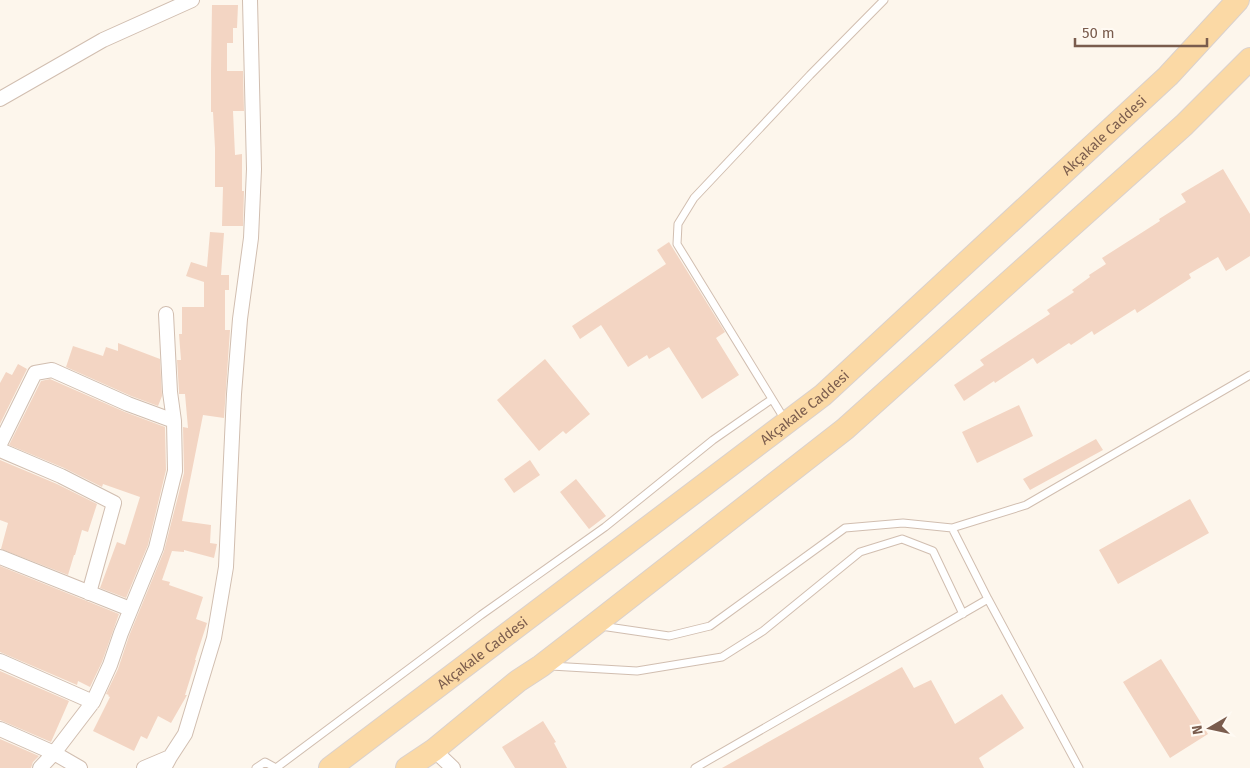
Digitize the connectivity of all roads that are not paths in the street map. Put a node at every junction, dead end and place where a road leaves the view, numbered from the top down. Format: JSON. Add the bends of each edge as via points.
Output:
{"nodes":[{"id":1,"x":192,"y":0,"type":"edge"},
{"id":2,"x":250,"y":0,"type":"edge"},
{"id":3,"x":884,"y":0,"type":"edge"},
{"id":4,"x":1238,"y":0,"type":"edge"},
{"id":5,"x":1250,"y":59,"type":"edge"},
{"id":6,"x":0,"y":99,"type":"edge"},
{"id":7,"x":166,"y":314,"type":"dead end"},
{"id":8,"x":1250,"y":375,"type":"edge"},
{"id":9,"x":772,"y":399,"type":"junction"},
{"id":10,"x":174,"y":421,"type":"junction"},
{"id":11,"x":786,"y":422,"type":"junction"},
{"id":12,"x":0,"y":444,"type":"edge"},
{"id":13,"x":0,"y":450,"type":"edge"},
{"id":14,"x":952,"y":528,"type":"junction"},
{"id":15,"x":0,"y":557,"type":"edge"},
{"id":16,"x":89,"y":593,"type":"junction"},
{"id":17,"x":988,"y":599,"type":"junction"},
{"id":18,"x":130,"y":608,"type":"junction"},
{"id":19,"x":963,"y":614,"type":"junction"},
{"id":20,"x":594,"y":625,"type":"junction"},
{"id":21,"x":0,"y":661,"type":"edge"},
{"id":22,"x":540,"y":666,"type":"junction"},
{"id":23,"x":93,"y":702,"type":"junction"},
{"id":24,"x":0,"y":729,"type":"edge"},
{"id":25,"x":434,"y":750,"type":"junction"},
{"id":26,"x":54,"y":753,"type":"junction"},
{"id":27,"x":167,"y":763,"type":"edge"},
{"id":28,"x":40,"y":768,"type":"edge"},
{"id":29,"x":80,"y":768,"type":"edge"},
{"id":30,"x":144,"y":768,"type":"edge"},
{"id":31,"x":256,"y":768,"type":"edge"},
{"id":32,"x":330,"y":768,"type":"edge"},
{"id":33,"x":407,"y":768,"type":"edge"},
{"id":34,"x":453,"y":768,"type":"edge"},
{"id":35,"x":695,"y":768,"type":"edge"},
{"id":36,"x":1079,"y":768,"type":"edge"}],
"edges":[{"from":1,"to":6,"type":"street","via":[[104,40]]},
{"from":2,"to":27,"type":"street","via":[[254,169],[251,238],[234,394],[226,568],[214,638],[185,734]]},
{"from":3,"to":9,"type":"lane","via":[[694,198],[678,224],[677,244]]},
{"from":4,"to":11,"type":"main road","name":"Akçakale Caddesi","via":[[1168,76],[823,395]]},
{"from":5,"to":20,"type":"main road","via":[[1184,125],[845,429]]},
{"from":7,"to":10,"type":"street"},
{"from":8,"to":14,"type":"lane","via":[[1026,505]]},
{"from":9,"to":11,"type":"lane"},
{"from":9,"to":31,"type":"lane","via":[[713,440],[605,527],[276,768],[265,762]]},
{"from":10,"to":12,"type":"street","via":[[52,370],[35,373]]},
{"from":10,"to":18,"type":"street","via":[[176,471],[156,548]]},
{"from":11,"to":32,"type":"main road","name":"Akçakale Caddesi"},
{"from":13,"to":16,"type":"street","via":[[114,503]]},
{"from":14,"to":17,"type":"lane"},
{"from":14,"to":20,"type":"lane","via":[[903,523],[845,528],[710,626],[669,636]]},
{"from":15,"to":16,"type":"street"},
{"from":16,"to":18,"type":"street"},
{"from":17,"to":19,"type":"lane"},
{"from":17,"to":36,"type":"lane"},
{"from":18,"to":23,"type":"street"},
{"from":19,"to":22,"type":"lane","via":[[933,550],[902,540],[860,552],[763,630],[722,657],[637,671]]},
{"from":19,"to":35,"type":"lane"},
{"from":20,"to":22,"type":"main road"},
{"from":21,"to":23,"type":"street"},
{"from":22,"to":25,"type":"main road"},
{"from":23,"to":26,"type":"street"},
{"from":24,"to":26,"type":"street"},
{"from":25,"to":33,"type":"main road"},
{"from":25,"to":34,"type":"street"},
{"from":26,"to":28,"type":"street"},
{"from":26,"to":29,"type":"street"},
{"from":27,"to":30,"type":"street"}]}
